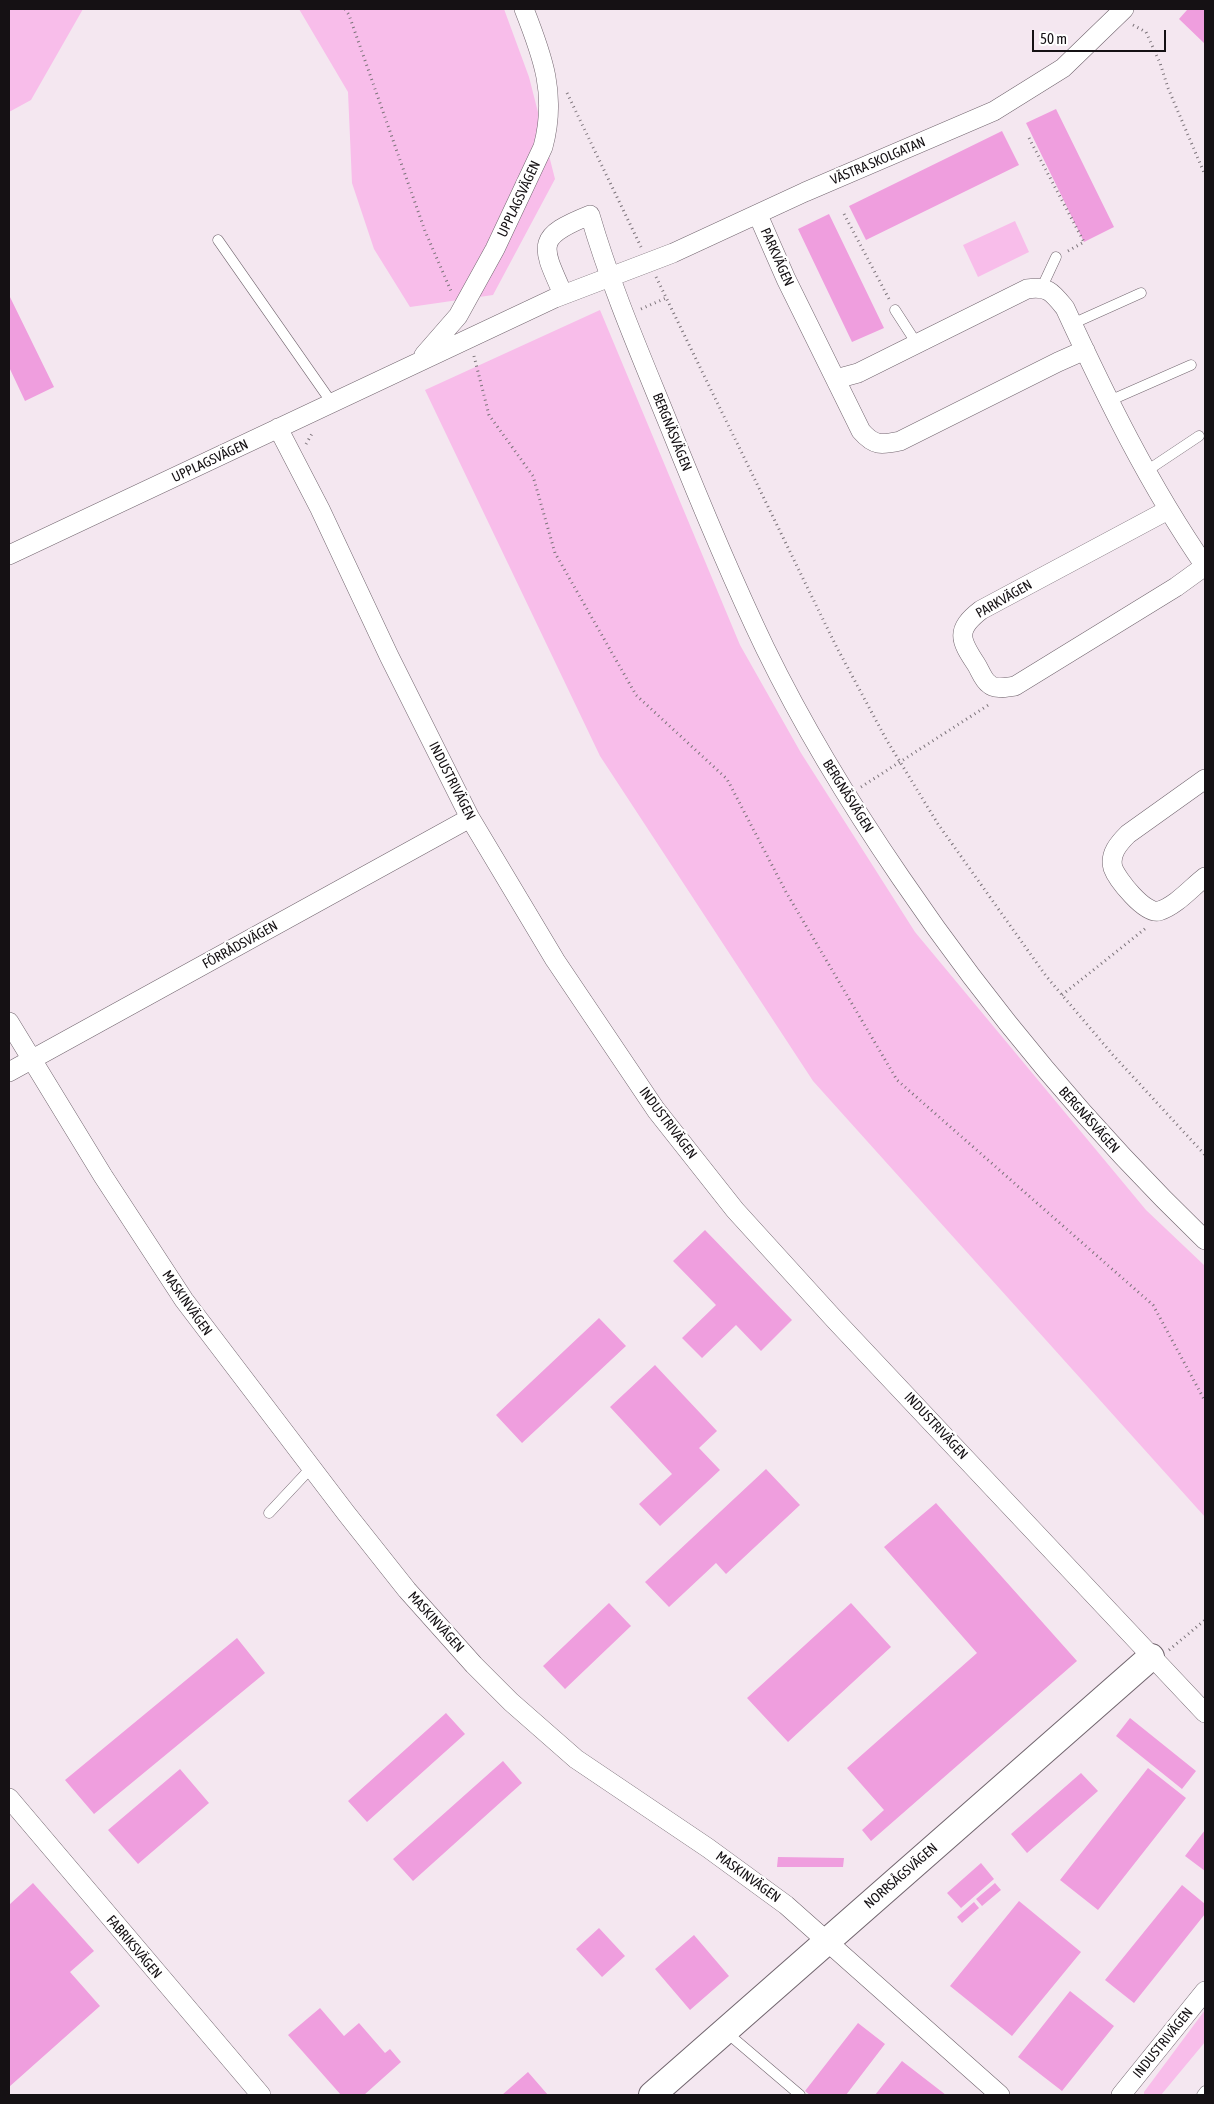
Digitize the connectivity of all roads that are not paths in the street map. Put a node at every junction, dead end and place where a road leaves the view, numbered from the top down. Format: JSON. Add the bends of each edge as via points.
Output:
{"nodes":[{"id":1,"x":524,"y":9,"type":"edge"},
{"id":2,"x":1118,"y":11,"type":"edge"},
{"id":3,"x":758,"y":215,"type":"junction"},
{"id":4,"x":218,"y":240,"type":"dead end"},
{"id":5,"x":1056,"y":257,"type":"road end"},
{"id":6,"x":610,"y":277,"type":"junction"},
{"id":7,"x":1042,"y":287,"type":"junction"},
{"id":8,"x":1141,"y":293,"type":"dead end"},
{"id":9,"x":563,"y":294,"type":"junction"},
{"id":10,"x":895,"y":310,"type":"road end"},
{"id":11,"x":1072,"y":324,"type":"junction"},
{"id":12,"x":918,"y":344,"type":"junction"},
{"id":13,"x":1085,"y":350,"type":"junction"},
{"id":14,"x":1191,"y":365,"type":"dead end"},
{"id":15,"x":412,"y":366,"type":"junction"},
{"id":16,"x":836,"y":379,"type":"junction"},
{"id":17,"x":1109,"y":401,"type":"junction"},
{"id":18,"x":332,"y":403,"type":"junction"},
{"id":19,"x":278,"y":428,"type":"junction"},
{"id":20,"x":1199,"y":436,"type":"dead end"},
{"id":21,"x":1145,"y":472,"type":"junction"},
{"id":22,"x":1168,"y":510,"type":"junction"},
{"id":23,"x":9,"y":555,"type":"edge"},
{"id":24,"x":1205,"y":566,"type":"edge"},
{"id":25,"x":1205,"y":779,"type":"edge"},
{"id":26,"x":470,"y":818,"type":"junction"},
{"id":27,"x":1205,"y":876,"type":"edge"},
{"id":28,"x":9,"y":1022,"type":"edge"},
{"id":29,"x":31,"y":1060,"type":"junction"},
{"id":30,"x":9,"y":1072,"type":"edge"},
{"id":31,"x":1205,"y":1240,"type":"edge"},
{"id":32,"x":311,"y":1468,"type":"junction"},
{"id":33,"x":269,"y":1513,"type":"dead end"},
{"id":34,"x":1152,"y":1657,"type":"junction"},
{"id":35,"x":1205,"y":1713,"type":"edge"},
{"id":36,"x":9,"y":1798,"type":"edge"},
{"id":37,"x":827,"y":1941,"type":"junction"},
{"id":38,"x":1205,"y":1991,"type":"edge"},
{"id":39,"x":725,"y":2031,"type":"junction"},
{"id":40,"x":1205,"y":2091,"type":"edge"},
{"id":41,"x":261,"y":2095,"type":"edge"},
{"id":42,"x":652,"y":2095,"type":"edge"},
{"id":43,"x":800,"y":2095,"type":"edge"},
{"id":44,"x":1000,"y":2095,"type":"edge"},
{"id":45,"x":1121,"y":2095,"type":"edge"},
{"id":46,"x":1202,"y":2095,"type":"edge"}],
"edges":[{"from":1,"to":15,"type":"street","name":"UPPLAGSVÄGEN","via":[[544,64],[550,92],[547,132],[531,176],[460,313]]},
{"from":2,"to":3,"type":"street","name":"VÄSTRA SKOLGATAN","via":[[1064,68],[994,111]]},
{"from":3,"to":6,"type":"street","name":"VÄSTRA SKOLGATAN"},
{"from":3,"to":16,"type":"street","name":"PARKVÄGEN"},
{"from":4,"to":18,"type":"lane"},
{"from":5,"to":7,"type":"lane"},
{"from":6,"to":9,"type":"street"},
{"from":6,"to":9,"type":"street","name":"BERGNÄSVÄGEN","via":[[590,215],[561,228],[551,235],[546,245],[546,254]]},
{"from":6,"to":31,"type":"street","name":"BERGNÄSVÄGEN","via":[[725,561],[766,650],[819,749],[943,940],[996,1008],[1118,1152]]},
{"from":7,"to":11,"type":"street","via":[[1054,294]]},
{"from":7,"to":12,"type":"street","via":[[1027,290]]},
{"from":8,"to":11,"type":"lane"},
{"from":9,"to":15,"type":"street","name":"UPPLAGSVÄGEN"},
{"from":10,"to":12,"type":"lane"},
{"from":11,"to":13,"type":"street"},
{"from":12,"to":16,"type":"street","via":[[858,373]]},
{"from":13,"to":16,"type":"street","name":"PARKVÄGEN","via":[[900,441],[884,444],[870,440],[861,431]]},
{"from":13,"to":17,"type":"street"},
{"from":14,"to":17,"type":"lane"},
{"from":15,"to":18,"type":"street","name":"UPPLAGSVÄGEN"},
{"from":17,"to":21,"type":"street"},
{"from":18,"to":19,"type":"street","name":"UPPLAGSVÄGEN"},
{"from":19,"to":23,"type":"street","name":"UPPLAGSVÄGEN"},
{"from":19,"to":26,"type":"street","name":"INDUSTRIVÄGEN"},
{"from":20,"to":21,"type":"lane"},
{"from":21,"to":22,"type":"street"},
{"from":22,"to":24,"type":"street"},
{"from":22,"to":24,"type":"street","name":"PARKVÄGEN","via":[[981,610],[968,620],[963,629],[962,644],[989,684],[998,688],[1015,686]]},
{"from":25,"to":27,"type":"street","via":[[1128,834],[1115,850],[1113,868],[1137,900],[1152,911],[1172,903]]},
{"from":26,"to":29,"type":"street","name":"FÖRRÅDSVÄGEN"},
{"from":26,"to":34,"type":"street","name":"INDUSTRIVÄGEN","via":[[555,960],[656,1110],[735,1210]]},
{"from":28,"to":29,"type":"street","name":"MASKINVÄGEN"},
{"from":29,"to":30,"type":"street","name":"FÖRRÅDSVÄGEN"},
{"from":29,"to":32,"type":"street","name":"MASKINVÄGEN","via":[[184,1300]]},
{"from":32,"to":33,"type":"lane"},
{"from":32,"to":37,"type":"street","name":"MASKINVÄGEN","via":[[407,1590],[511,1702],[576,1759],[716,1854],[786,1905]]},
{"from":34,"to":35,"type":"street","name":"INDUSTRIVÄGEN"},
{"from":34,"to":37,"type":"street","name":"NORRSÅGSVÄGEN"},
{"from":36,"to":41,"type":"street","name":"FABRIKSVÄGEN"},
{"from":37,"to":39,"type":"street","name":"NORRSÅGSVÄGEN"},
{"from":37,"to":44,"type":"street","name":"MASKINVÄGEN"},
{"from":38,"to":45,"type":"street","name":"INDUSTRIVÄGEN"},
{"from":39,"to":42,"type":"street","name":"NORRSÅGSVÄGEN"},
{"from":39,"to":43,"type":"lane"},
{"from":40,"to":46,"type":"lane"}]}
